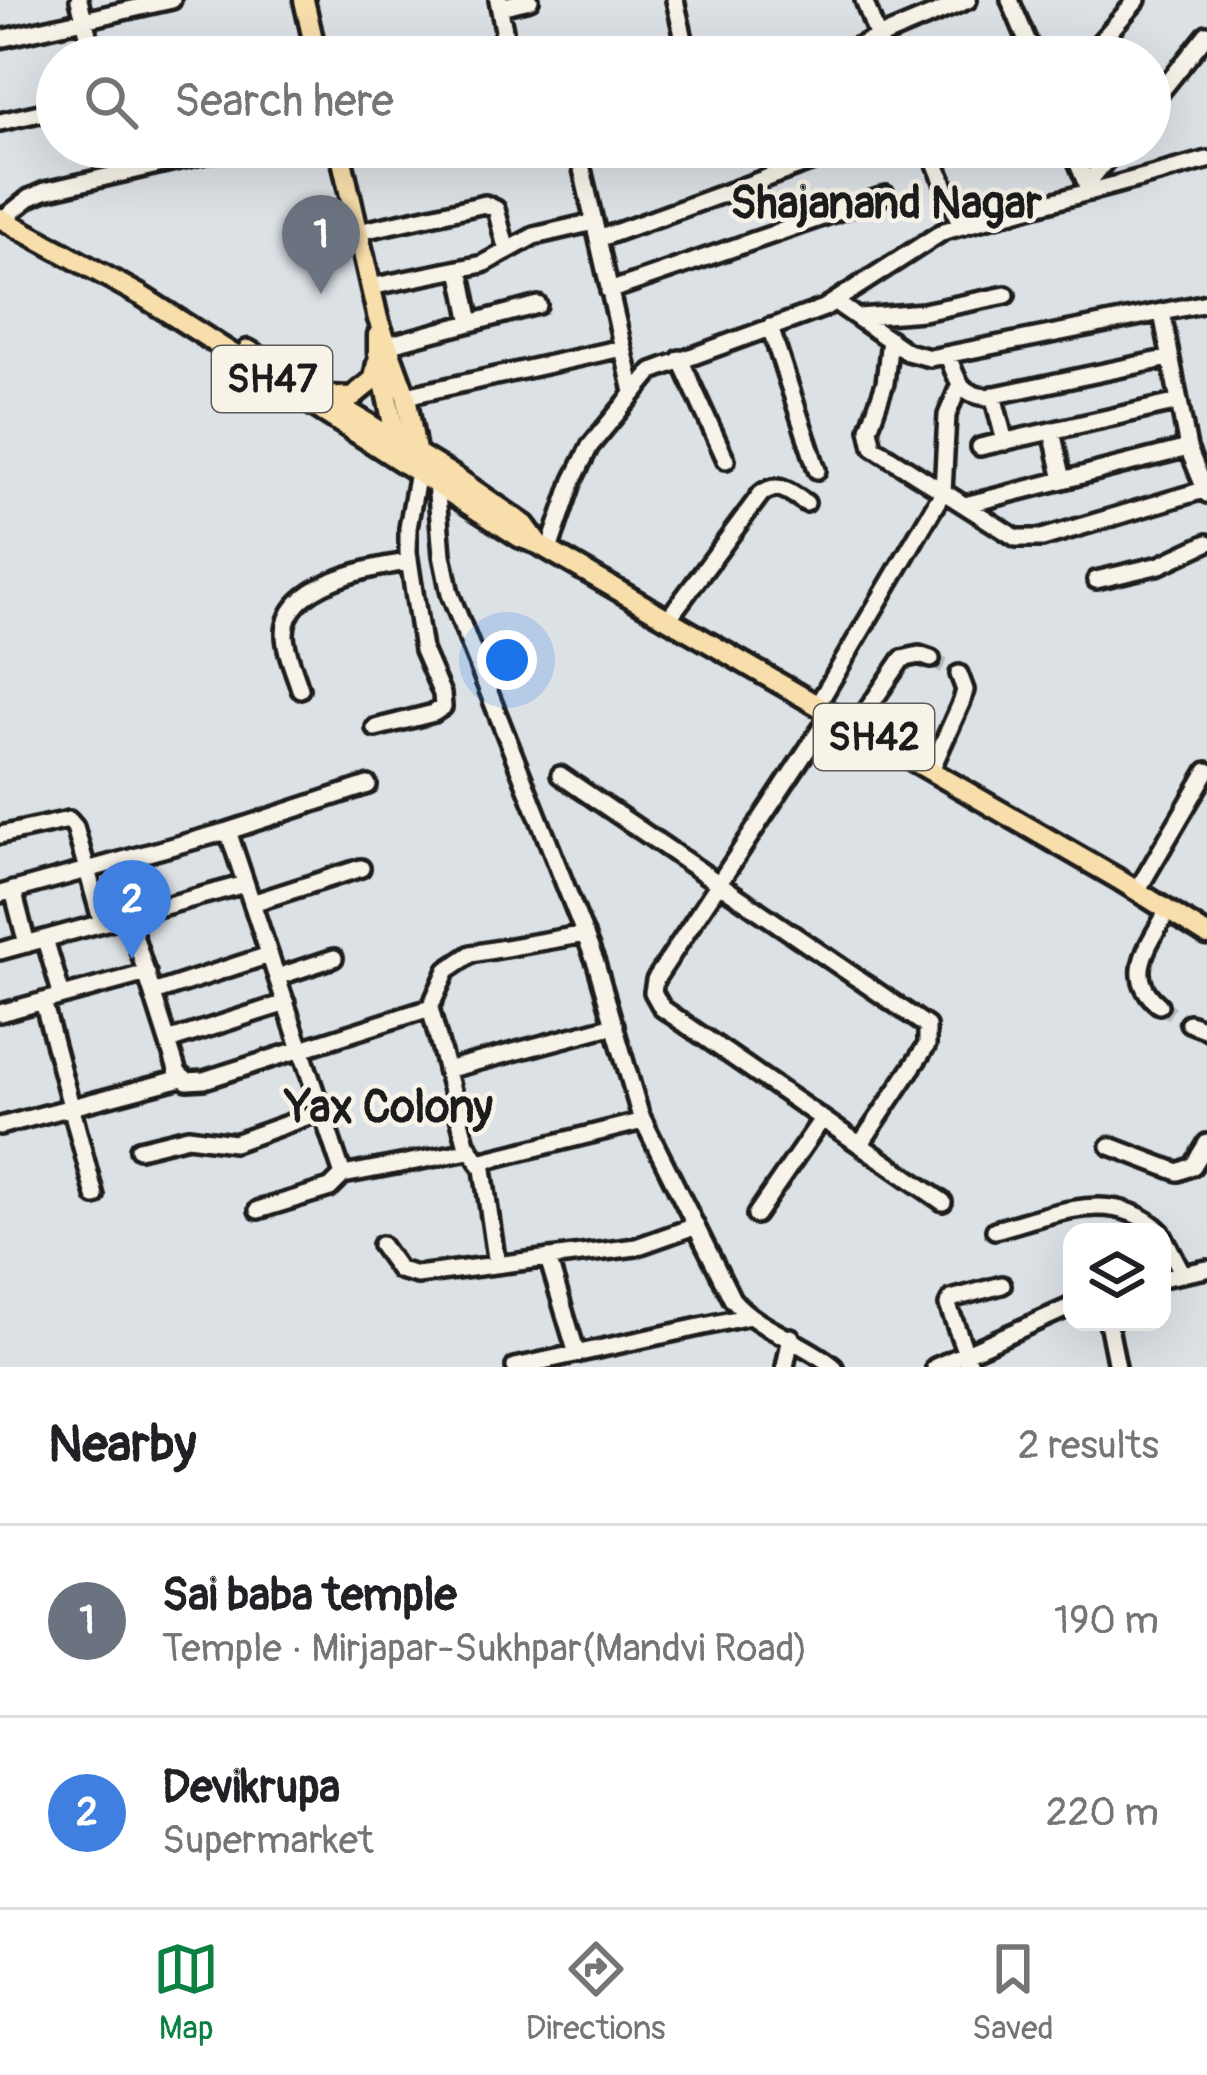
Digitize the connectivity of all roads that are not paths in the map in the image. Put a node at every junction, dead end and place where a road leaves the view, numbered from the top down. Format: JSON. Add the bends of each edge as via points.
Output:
{"nodes":[{"id":1,"x":79,"y":0,"type":"edge"},
{"id":2,"x":172,"y":0,"type":"edge"},
{"id":3,"x":304,"y":0,"type":"edge"},
{"id":4,"x":530,"y":0,"type":"edge"},
{"id":5,"x":675,"y":0,"type":"edge"},
{"id":6,"x":864,"y":0,"type":"edge"},
{"id":7,"x":968,"y":0,"type":"edge"},
{"id":8,"x":1010,"y":0,"type":"edge"},
{"id":9,"x":1137,"y":0,"type":"edge"},
{"id":10,"x":499,"y":3,"type":"edge"},
{"id":11,"x":84,"y":20,"type":"junction"},
{"id":12,"x":1207,"y":34,"type":"edge"},
{"id":13,"x":88,"y":36,"type":"edge"},
{"id":14,"x":312,"y":36,"type":"edge"},
{"id":15,"x":503,"y":36,"type":"edge"},
{"id":16,"x":683,"y":36,"type":"edge"},
{"id":17,"x":874,"y":36,"type":"edge"},
{"id":18,"x":880,"y":36,"type":"edge"},
{"id":19,"x":1025,"y":36,"type":"edge"},
{"id":20,"x":1105,"y":36,"type":"edge"},
{"id":21,"x":0,"y":39,"type":"edge"},
{"id":22,"x":1171,"y":79,"type":"edge"},
{"id":23,"x":36,"y":114,"type":"edge"},
{"id":24,"x":0,"y":122,"type":"edge"},
{"id":25,"x":1207,"y":160,"type":"edge"},
{"id":26,"x":145,"y":168,"type":"edge"},
{"id":27,"x":344,"y":168,"type":"edge"},
{"id":28,"x":583,"y":168,"type":"edge"},
{"id":29,"x":787,"y":168,"type":"edge"},
{"id":30,"x":938,"y":168,"type":"edge"},
{"id":31,"x":1080,"y":168,"type":"edge"},
{"id":32,"x":1102,"y":168,"type":"edge"},
{"id":33,"x":1088,"y":188,"type":"junction"},
{"id":34,"x":886,"y":195,"type":"dead end"},
{"id":35,"x":2,"y":219,"type":"edge"},
{"id":36,"x":962,"y":226,"type":"junction"},
{"id":37,"x":596,"y":230,"type":"junction"},
{"id":38,"x":358,"y":232,"type":"junction"},
{"id":39,"x":507,"y":251,"type":"junction"},
{"id":40,"x":460,"y":269,"type":"junction"},
{"id":41,"x":370,"y":287,"type":"junction"},
{"id":42,"x":609,"y":291,"type":"junction"},
{"id":43,"x":1006,"y":295,"type":"dead end"},
{"id":44,"x":142,"y":296,"type":"junction"},
{"id":45,"x":836,"y":302,"type":"junction"},
{"id":46,"x":1207,"y":303,"type":"edge"},
{"id":47,"x":538,"y":305,"type":"dead end"},
{"id":48,"x":1162,"y":314,"type":"junction"},
{"id":49,"x":859,"y":317,"type":"junction"},
{"id":50,"x":470,"y":322,"type":"junction"},
{"id":51,"x":770,"y":327,"type":"junction"},
{"id":52,"x":890,"y":339,"type":"junction"},
{"id":53,"x":622,"y":348,"type":"junction"},
{"id":54,"x":382,"y":349,"type":"junction"},
{"id":55,"x":949,"y":356,"type":"junction"},
{"id":56,"x":1170,"y":358,"type":"junction"},
{"id":57,"x":680,"y":359,"type":"junction"},
{"id":58,"x":959,"y":386,"type":"junction"},
{"id":59,"x":632,"y":392,"type":"junction"},
{"id":60,"x":324,"y":395,"type":"junction"},
{"id":61,"x":994,"y":395,"type":"junction"},
{"id":62,"x":406,"y":396,"type":"junction"},
{"id":63,"x":1179,"y":402,"type":"junction"},
{"id":64,"x":1052,"y":431,"type":"junction"},
{"id":65,"x":397,"y":440,"type":"junction"},
{"id":66,"x":1005,"y":442,"type":"junction"},
{"id":67,"x":980,"y":447,"type":"dead end"},
{"id":68,"x":1188,"y":448,"type":"junction"},
{"id":69,"x":726,"y":460,"type":"dead end"},
{"id":70,"x":418,"y":467,"type":"junction"},
{"id":71,"x":817,"y":470,"type":"dead end"},
{"id":72,"x":1063,"y":480,"type":"junction"},
{"id":73,"x":1206,"y":491,"type":"edge"},
{"id":74,"x":944,"y":492,"type":"junction"},
{"id":75,"x":806,"y":503,"type":"dead end"},
{"id":76,"x":965,"y":505,"type":"junction"},
{"id":77,"x":1207,"y":543,"type":"edge"},
{"id":78,"x":544,"y":547,"type":"junction"},
{"id":79,"x":409,"y":562,"type":"junction"},
{"id":80,"x":1096,"y":580,"type":"dead end"},
{"id":81,"x":668,"y":619,"type":"junction"},
{"id":82,"x":931,"y":659,"type":"dead end"},
{"id":83,"x":959,"y":674,"type":"dead end"},
{"id":84,"x":300,"y":689,"type":"dead end"},
{"id":85,"x":825,"y":708,"type":"junction"},
{"id":86,"x":856,"y":726,"type":"junction"},
{"id":87,"x":375,"y":728,"type":"dead end"},
{"id":88,"x":931,"y":770,"type":"junction"},
{"id":89,"x":1207,"y":771,"type":"edge"},
{"id":90,"x":560,"y":775,"type":"dead end"},
{"id":91,"x":368,"y":785,"type":"dead end"},
{"id":92,"x":227,"y":831,"type":"junction"},
{"id":93,"x":0,"y":835,"type":"edge"},
{"id":94,"x":361,"y":868,"type":"dead end"},
{"id":95,"x":87,"y":870,"type":"junction"},
{"id":96,"x":245,"y":884,"type":"junction"},
{"id":97,"x":718,"y":885,"type":"junction"},
{"id":98,"x":1137,"y":891,"type":"junction"},
{"id":99,"x":7,"y":892,"type":"edge"},
{"id":100,"x":252,"y":903,"type":"junction"},
{"id":101,"x":1168,"y":910,"type":"junction"},
{"id":102,"x":128,"y":916,"type":"junction"},
{"id":103,"x":102,"y":923,"type":"junction"},
{"id":104,"x":585,"y":934,"type":"junction"},
{"id":105,"x":1207,"y":935,"type":"edge"},
{"id":106,"x":45,"y":939,"type":"junction"},
{"id":107,"x":27,"y":944,"type":"junction"},
{"id":108,"x":0,"y":951,"type":"edge"},
{"id":109,"x":269,"y":955,"type":"junction"},
{"id":110,"x":334,"y":958,"type":"dead end"},
{"id":111,"x":147,"y":973,"type":"junction"},
{"id":112,"x":277,"y":977,"type":"junction"},
{"id":113,"x":153,"y":993,"type":"junction"},
{"id":114,"x":62,"y":997,"type":"junction"},
{"id":115,"x":43,"y":1001,"type":"junction"},
{"id":116,"x":286,"y":1003,"type":"junction"},
{"id":117,"x":1159,"y":1005,"type":"tunnel mouth"},
{"id":118,"x":430,"y":1008,"type":"junction"},
{"id":119,"x":0,"y":1013,"type":"edge"},
{"id":120,"x":1189,"y":1023,"type":"tunnel mouth"},
{"id":121,"x":614,"y":1025,"type":"junction"},
{"id":122,"x":1207,"y":1030,"type":"edge"},
{"id":123,"x":168,"y":1041,"type":"junction"},
{"id":124,"x":301,"y":1047,"type":"junction"},
{"id":125,"x":446,"y":1070,"type":"junction"},
{"id":126,"x":182,"y":1078,"type":"junction"},
{"id":127,"x":71,"y":1107,"type":"junction"},
{"id":128,"x":323,"y":1112,"type":"junction"},
{"id":129,"x":822,"y":1118,"type":"junction"},
{"id":130,"x":643,"y":1120,"type":"junction"},
{"id":131,"x":0,"y":1126,"type":"edge"},
{"id":132,"x":1207,"y":1143,"type":"edge"},
{"id":133,"x":860,"y":1145,"type":"junction"},
{"id":134,"x":1110,"y":1146,"type":"dead end"},
{"id":135,"x":139,"y":1149,"type":"dead end"},
{"id":136,"x":474,"y":1157,"type":"junction"},
{"id":137,"x":344,"y":1175,"type":"junction"},
{"id":138,"x":95,"y":1196,"type":"dead end"},
{"id":139,"x":943,"y":1202,"type":"dead end"},
{"id":140,"x":258,"y":1210,"type":"dead end"},
{"id":141,"x":756,"y":1215,"type":"dead end"},
{"id":142,"x":1151,"y":1223,"type":"edge"},
{"id":143,"x":695,"y":1226,"type":"junction"},
{"id":144,"x":995,"y":1230,"type":"dead end"},
{"id":145,"x":381,"y":1245,"type":"dead end"},
{"id":146,"x":1171,"y":1252,"type":"edge"},
{"id":147,"x":548,"y":1258,"type":"junction"},
{"id":148,"x":497,"y":1264,"type":"junction"},
{"id":149,"x":1207,"y":1269,"type":"edge"},
{"id":150,"x":1183,"y":1274,"type":"junction"},
{"id":151,"x":1171,"y":1276,"type":"edge"},
{"id":152,"x":1002,"y":1285,"type":"dead end"},
{"id":153,"x":1063,"y":1311,"type":"edge"},
{"id":154,"x":750,"y":1316,"type":"junction"},
{"id":155,"x":1110,"y":1331,"type":"edge"},
{"id":156,"x":790,"y":1342,"type":"junction"},
{"id":157,"x":577,"y":1354,"type":"junction"},
{"id":158,"x":969,"y":1360,"type":"edge"},
{"id":159,"x":515,"y":1367,"type":"edge"},
{"id":160,"x":785,"y":1367,"type":"edge"},
{"id":161,"x":794,"y":1367,"type":"edge"},
{"id":162,"x":834,"y":1367,"type":"edge"},
{"id":163,"x":935,"y":1367,"type":"edge"},
{"id":164,"x":1117,"y":1367,"type":"edge"}],
"edges":[{"from":1,"to":11,"type":"street"},
{"from":2,"to":11,"type":"street"},
{"from":3,"to":14,"type":"main road"},
{"from":4,"to":10,"type":"street"},
{"from":5,"to":16,"type":"street"},
{"from":6,"to":17,"type":"street"},
{"from":7,"to":18,"type":"street"},
{"from":8,"to":19,"type":"street"},
{"from":9,"to":20,"type":"street"},
{"from":10,"to":15,"type":"street"},
{"from":11,"to":13,"type":"street"},
{"from":11,"to":21,"type":"street"},
{"from":12,"to":22,"type":"street"},
{"from":23,"to":24,"type":"street"},
{"from":25,"to":33,"type":"street"},
{"from":26,"to":35,"type":"street","via":[[45,191]]},
{"from":27,"to":38,"type":"main road"},
{"from":28,"to":37,"type":"street"},
{"from":29,"to":37,"type":"street"},
{"from":30,"to":36,"type":"street"},
{"from":31,"to":33,"type":"street"},
{"from":32,"to":33,"type":"street"},
{"from":33,"to":36,"type":"street"},
{"from":34,"to":42,"type":"street"},
{"from":35,"to":44,"type":"main road","number":"SH47"},
{"from":36,"to":45,"type":"street","via":[[928,239]]},
{"from":37,"to":39,"type":"street","via":[[534,236]]},
{"from":37,"to":42,"type":"street"},
{"from":38,"to":39,"type":"street","via":[[485,204],[496,209]]},
{"from":38,"to":41,"type":"main road"},
{"from":39,"to":40,"type":"street"},
{"from":40,"to":41,"type":"street"},
{"from":40,"to":50,"type":"street"},
{"from":41,"to":54,"type":"main road"},
{"from":42,"to":53,"type":"street"},
{"from":43,"to":49,"type":"street"},
{"from":44,"to":60,"type":"main road","number":"SH47"},
{"from":44,"to":70,"type":"main road","number":"SH47"},
{"from":45,"to":49,"type":"street"},
{"from":45,"to":51,"type":"street"},
{"from":46,"to":48,"type":"street"},
{"from":47,"to":50,"type":"street"},
{"from":48,"to":55,"type":"street"},
{"from":48,"to":56,"type":"street"},
{"from":49,"to":52,"type":"street"},
{"from":50,"to":54,"type":"street"},
{"from":51,"to":57,"type":"street"},
{"from":51,"to":71,"type":"street"},
{"from":52,"to":55,"type":"street","via":[[918,356]]},
{"from":52,"to":74,"type":"street","via":[[870,442]]},
{"from":53,"to":59,"type":"street"},
{"from":53,"to":62,"type":"street"},
{"from":54,"to":60,"type":"main road","via":[[366,388],[352,397]]},
{"from":54,"to":62,"type":"main road"},
{"from":54,"to":65,"type":"main road"},
{"from":55,"to":58,"type":"street"},
{"from":56,"to":61,"type":"street"},
{"from":56,"to":63,"type":"street"},
{"from":57,"to":59,"type":"street"},
{"from":57,"to":69,"type":"street"},
{"from":58,"to":61,"type":"street"},
{"from":58,"to":74,"type":"street","via":[[947,415]]},
{"from":59,"to":78,"type":"street","via":[[580,463]]},
{"from":60,"to":65,"type":"main road","number":"SH47"},
{"from":61,"to":66,"type":"street"},
{"from":62,"to":70,"type":"main road"},
{"from":63,"to":64,"type":"street"},
{"from":63,"to":68,"type":"street"},
{"from":64,"to":66,"type":"street"},
{"from":64,"to":72,"type":"street"},
{"from":65,"to":70,"type":"main road"},
{"from":66,"to":67,"type":"street"},
{"from":68,"to":72,"type":"street"},
{"from":68,"to":73,"type":"street"},
{"from":70,"to":78,"type":"main road","number":"SH42"},
{"from":70,"to":78,"type":"main road","number":"SH42","via":[[525,525]]},
{"from":70,"to":79,"type":"street"},
{"from":70,"to":104,"type":"street","via":[[450,594]]},
{"from":72,"to":76,"type":"street"},
{"from":73,"to":76,"type":"street","via":[[1032,540]]},
{"from":74,"to":76,"type":"street"},
{"from":74,"to":85,"type":"street"},
{"from":75,"to":81,"type":"street","via":[[768,488]]},
{"from":77,"to":80,"type":"street","via":[[1160,565]]},
{"from":78,"to":81,"type":"main road","number":"SH42"},
{"from":79,"to":84,"type":"street","via":[[338,577],[294,608],[284,636]]},
{"from":79,"to":87,"type":"street","via":[[442,707]]},
{"from":81,"to":85,"type":"main road","number":"SH42"},
{"from":82,"to":86,"type":"street","via":[[902,659]]},
{"from":83,"to":88,"type":"street","via":[[962,701]]},
{"from":85,"to":86,"type":"main road","number":"SH42"},
{"from":85,"to":97,"type":"street"},
{"from":86,"to":88,"type":"main road","number":"SH42"},
{"from":88,"to":98,"type":"main road","number":"SH42"},
{"from":89,"to":98,"type":"street"},
{"from":90,"to":97,"type":"street"},
{"from":91,"to":92,"type":"street"},
{"from":92,"to":95,"type":"street"},
{"from":92,"to":96,"type":"street"},
{"from":93,"to":95,"type":"street","via":[[68,820]]},
{"from":94,"to":100,"type":"street"},
{"from":95,"to":99,"type":"street"},
{"from":95,"to":103,"type":"street"},
{"from":96,"to":100,"type":"street"},
{"from":96,"to":102,"type":"street"},
{"from":97,"to":129,"type":"street","via":[[655,980],[655,998]]},
{"from":97,"to":133,"type":"street","via":[[926,1026],[927,1045]]},
{"from":98,"to":101,"type":"main road","number":"SH42"},
{"from":99,"to":107,"type":"street"},
{"from":100,"to":109,"type":"street"},
{"from":101,"to":105,"type":"main road","number":"SH42"},
{"from":101,"to":117,"type":"street","via":[[1139,962],[1141,984]]},
{"from":102,"to":103,"type":"street"},
{"from":102,"to":111,"type":"street"},
{"from":103,"to":106,"type":"street"},
{"from":104,"to":118,"type":"street","via":[[471,954],[447,970]]},
{"from":104,"to":121,"type":"street"},
{"from":106,"to":107,"type":"street"},
{"from":106,"to":114,"type":"street"},
{"from":107,"to":108,"type":"street"},
{"from":109,"to":112,"type":"street"},
{"from":109,"to":113,"type":"street"},
{"from":110,"to":112,"type":"street"},
{"from":111,"to":113,"type":"street"},
{"from":111,"to":114,"type":"street"},
{"from":112,"to":116,"type":"street"},
{"from":113,"to":123,"type":"street"},
{"from":114,"to":115,"type":"street"},
{"from":115,"to":119,"type":"street"},
{"from":115,"to":127,"type":"street"},
{"from":116,"to":123,"type":"street"},
{"from":116,"to":124,"type":"street"},
{"from":118,"to":124,"type":"street"},
{"from":118,"to":125,"type":"street"},
{"from":120,"to":122,"type":"street"},
{"from":121,"to":125,"type":"street"},
{"from":121,"to":130,"type":"street"},
{"from":123,"to":126,"type":"street"},
{"from":124,"to":126,"type":"street","via":[[204,1079]]},
{"from":124,"to":128,"type":"street"},
{"from":125,"to":136,"type":"street"},
{"from":126,"to":127,"type":"street"},
{"from":127,"to":131,"type":"street"},
{"from":127,"to":138,"type":"street"},
{"from":128,"to":135,"type":"street","via":[[234,1143],[188,1137]]},
{"from":128,"to":137,"type":"street"},
{"from":129,"to":133,"type":"street"},
{"from":129,"to":141,"type":"street"},
{"from":130,"to":136,"type":"street"},
{"from":130,"to":143,"type":"street"},
{"from":132,"to":134,"type":"street","via":[[1193,1166],[1178,1172]]},
{"from":133,"to":139,"type":"street"},
{"from":136,"to":137,"type":"street"},
{"from":136,"to":148,"type":"street"},
{"from":137,"to":140,"type":"street","via":[[330,1188]]},
{"from":142,"to":144,"type":"street","via":[[1109,1206]]},
{"from":143,"to":147,"type":"street","via":[[636,1247]]},
{"from":143,"to":154,"type":"street","via":[[732,1299]]},
{"from":145,"to":148,"type":"street","via":[[406,1273]]},
{"from":146,"to":150,"type":"street"},
{"from":147,"to":148,"type":"street"},
{"from":147,"to":157,"type":"street"},
{"from":149,"to":150,"type":"street"},
{"from":150,"to":151,"type":"street"},
{"from":152,"to":158,"type":"street","via":[[951,1299]]},
{"from":153,"to":158,"type":"street"},
{"from":154,"to":156,"type":"street"},
{"from":154,"to":157,"type":"street"},
{"from":155,"to":164,"type":"street"},
{"from":156,"to":160,"type":"street"},
{"from":156,"to":161,"type":"street"},
{"from":156,"to":162,"type":"street"},
{"from":157,"to":159,"type":"street"},
{"from":158,"to":163,"type":"street"}]}
